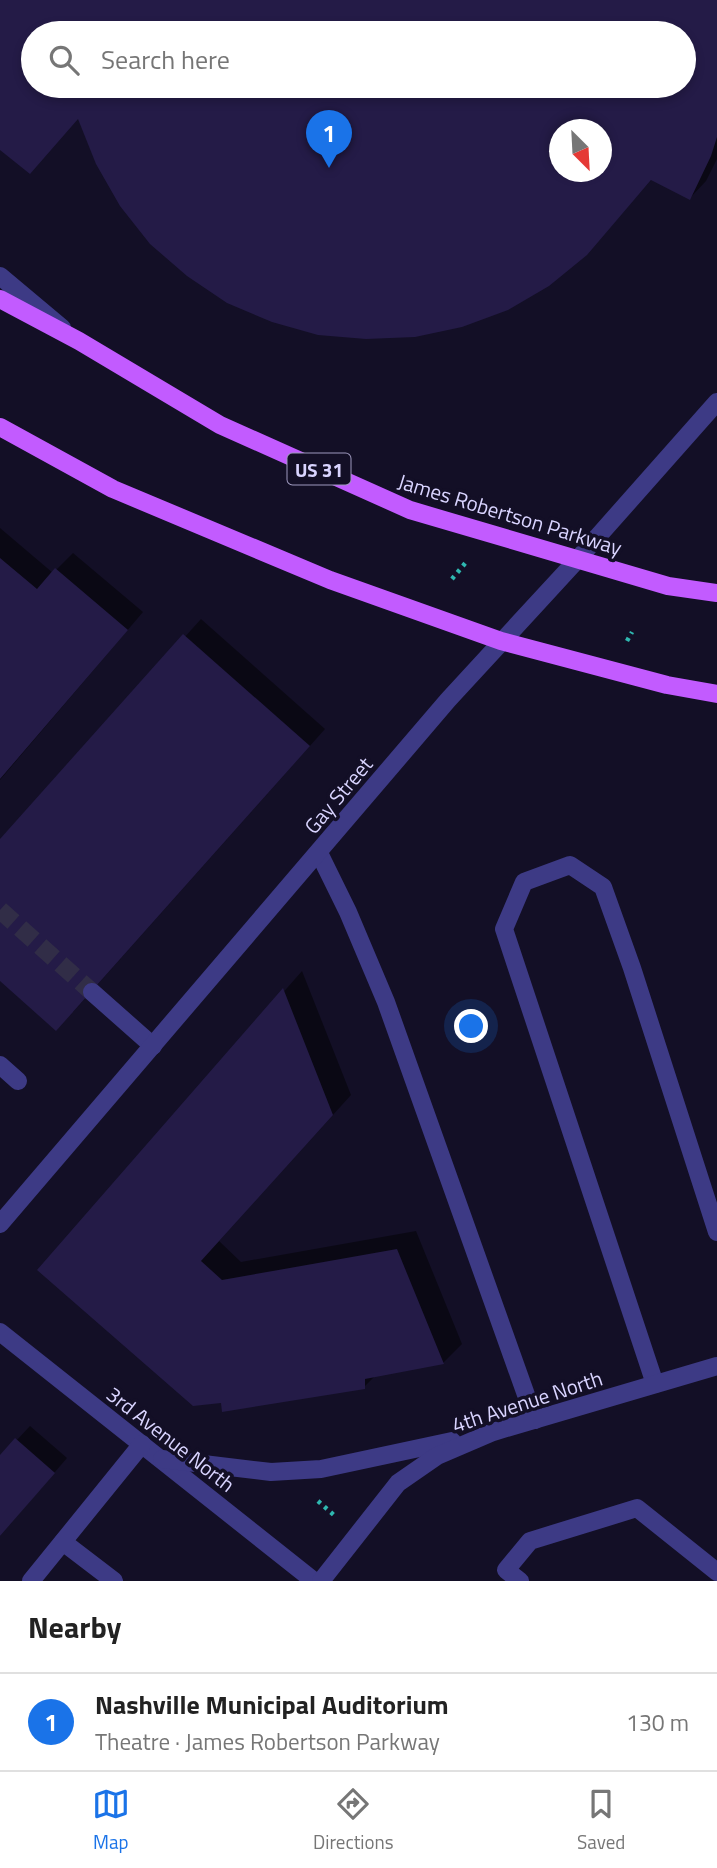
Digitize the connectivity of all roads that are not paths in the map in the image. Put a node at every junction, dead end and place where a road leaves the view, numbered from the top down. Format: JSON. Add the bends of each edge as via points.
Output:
{"nodes":[{"id":1,"x":0,"y":276,"type":"edge"},
{"id":2,"x":0,"y":299,"type":"edge"},
{"id":3,"x":79,"y":341,"type":"junction"},
{"id":4,"x":717,"y":402,"type":"edge"},
{"id":5,"x":0,"y":427,"type":"edge"},
{"id":6,"x":577,"y":560,"type":"junction"},
{"id":7,"x":717,"y":593,"type":"edge"},
{"id":8,"x":501,"y":641,"type":"junction"},
{"id":9,"x":717,"y":694,"type":"edge"},
{"id":10,"x":319,"y":853,"type":"junction"},
{"id":11,"x":92,"y":992,"type":"tunnel mouth"},
{"id":12,"x":153,"y":1046,"type":"junction"},
{"id":13,"x":0,"y":1065,"type":"edge"},
{"id":14,"x":18,"y":1081,"type":"dead end"},
{"id":15,"x":0,"y":1224,"type":"edge"},
{"id":16,"x":717,"y":1232,"type":"edge"},
{"id":17,"x":0,"y":1332,"type":"edge"},
{"id":18,"x":717,"y":1366,"type":"edge"},
{"id":19,"x":655,"y":1384,"type":"junction"},
{"id":20,"x":535,"y":1420,"type":"junction"},
{"id":21,"x":494,"y":1432,"type":"junction"},
{"id":22,"x":142,"y":1444,"type":"junction"},
{"id":23,"x":160,"y":1459,"type":"junction"},
{"id":24,"x":63,"y":1542,"type":"junction"},
{"id":25,"x":717,"y":1572,"type":"edge"},
{"id":26,"x":31,"y":1581,"type":"edge"},
{"id":27,"x":114,"y":1581,"type":"edge"},
{"id":28,"x":314,"y":1581,"type":"edge"},
{"id":29,"x":321,"y":1581,"type":"edge"},
{"id":30,"x":520,"y":1581,"type":"edge"}],
"edges":[{"from":1,"to":3,"type":"street"},
{"from":2,"to":3,"type":"main road","name":"James Robertson Parkway","number":"US 31"},
{"from":3,"to":6,"type":"main road","name":"James Robertson Parkway","number":"US 31","via":[[220,425],[410,510]]},
{"from":4,"to":6,"type":"street","name":"Gay Street"},
{"from":5,"to":8,"type":"main road","via":[[113,489],[330,580]]},
{"from":6,"to":7,"type":"main road","name":"James Robertson Parkway","number":"US 31","via":[[668,586]]},
{"from":6,"to":8,"type":"street","name":"Gay Street"},
{"from":8,"to":9,"type":"main road"},
{"from":8,"to":10,"type":"street","name":"Gay Street"},
{"from":10,"to":12,"type":"street","name":"Gay Street"},
{"from":10,"to":20,"type":"street","via":[[386,1002]]},
{"from":11,"to":12,"type":"street"},
{"from":12,"to":15,"type":"street","name":"Gay Street"},
{"from":13,"to":14,"type":"street"},
{"from":16,"to":19,"type":"street","via":[[603,887],[570,865],[524,883],[504,929]]},
{"from":17,"to":22,"type":"street","name":"3rd Avenue North"},
{"from":18,"to":19,"type":"street","name":"4th Avenue North"},
{"from":19,"to":20,"type":"street","name":"4th Avenue North"},
{"from":20,"to":21,"type":"street","name":"4th Avenue North"},
{"from":21,"to":23,"type":"street","via":[[321,1469],[271,1472]]},
{"from":21,"to":29,"type":"street","name":"4th Avenue North","via":[[436,1456],[398,1483]]},
{"from":22,"to":23,"type":"street","name":"3rd Avenue North"},
{"from":22,"to":24,"type":"street"},
{"from":23,"to":28,"type":"street","name":"3rd Avenue North"},
{"from":24,"to":26,"type":"street"},
{"from":24,"to":27,"type":"street"},
{"from":25,"to":30,"type":"street","via":[[637,1508],[530,1541],[506,1570]]}]}
